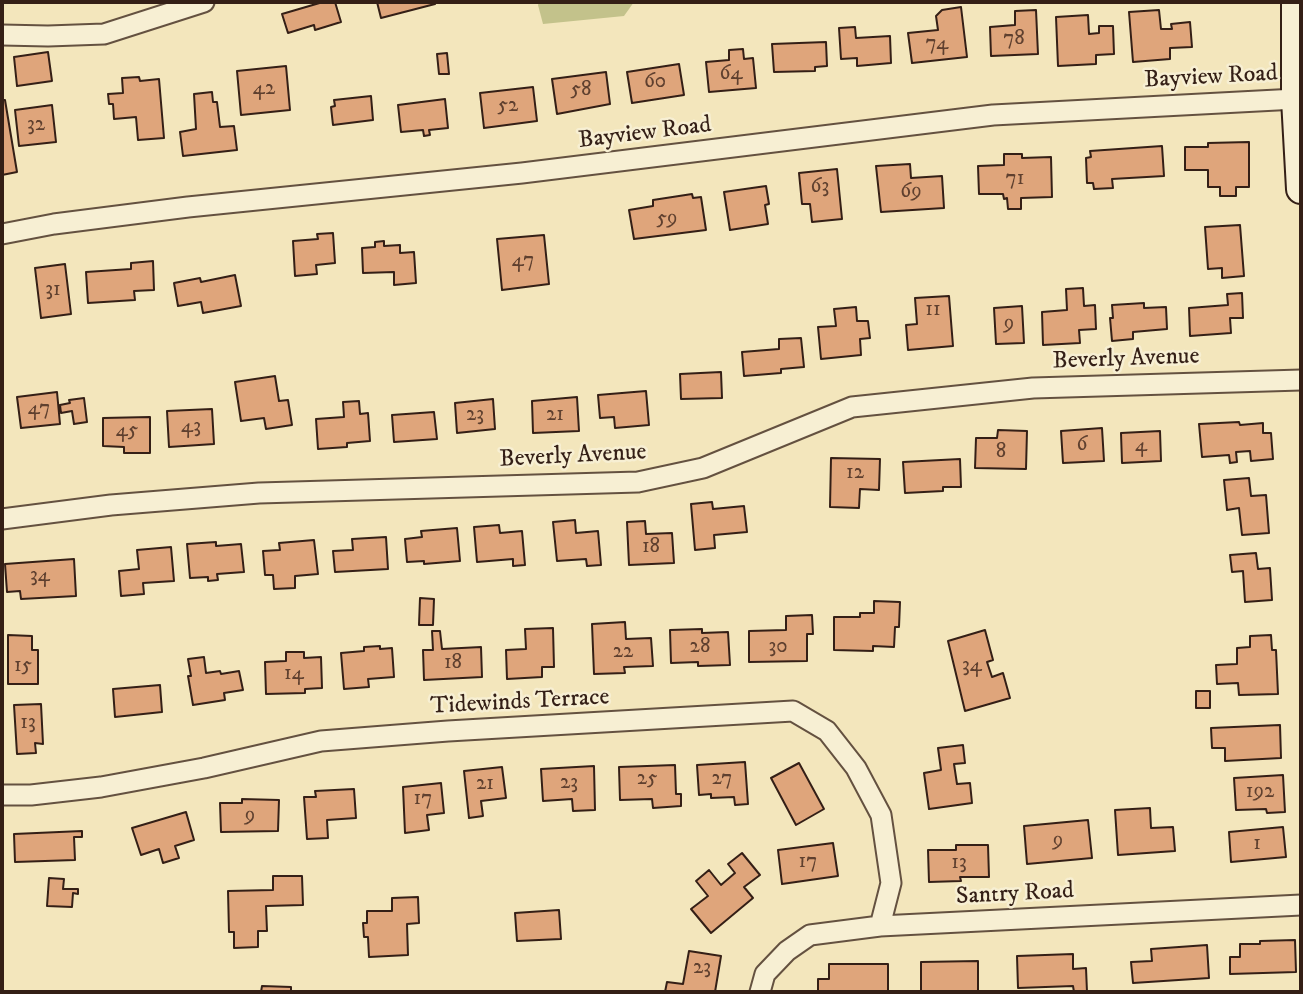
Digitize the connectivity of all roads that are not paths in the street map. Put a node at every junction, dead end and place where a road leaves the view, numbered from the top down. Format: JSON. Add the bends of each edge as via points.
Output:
{"nodes":[{"id":1,"x":205,"y":2,"type":"edge"},
{"id":2,"x":1296,"y":2,"type":"edge"},
{"id":3,"x":2,"y":35,"type":"edge"},
{"id":4,"x":1296,"y":99,"type":"junction"},
{"id":5,"x":1301,"y":189,"type":"edge"},
{"id":6,"x":2,"y":234,"type":"edge"},
{"id":7,"x":1301,"y":380,"type":"edge"},
{"id":8,"x":2,"y":519,"type":"edge"},
{"id":9,"x":2,"y":795,"type":"edge"},
{"id":10,"x":1301,"y":905,"type":"edge"},
{"id":11,"x":880,"y":926,"type":"junction"},
{"id":12,"x":760,"y":992,"type":"edge"}],
"edges":[{"from":1,"to":3,"type":"street","via":[[104,34]]},
{"from":2,"to":4,"type":"main road"},
{"from":4,"to":5,"type":"main road"},
{"from":4,"to":6,"type":"street","name":"Bayview Road","via":[[993,115],[522,173],[162,211]]},
{"from":7,"to":8,"type":"street","name":"Beverly Avenue","via":[[1033,388],[852,407],[703,468],[638,482],[259,492]]},
{"from":9,"to":11,"type":"street","name":"Tidewinds Terrace","via":[[101,787],[321,741],[793,711],[827,731],[856,768],[881,815],[891,883]]},
{"from":10,"to":11,"type":"street","name":"Santry Road"},
{"from":11,"to":12,"type":"street","name":"Santry Road","via":[[810,935],[765,974]]}]}
